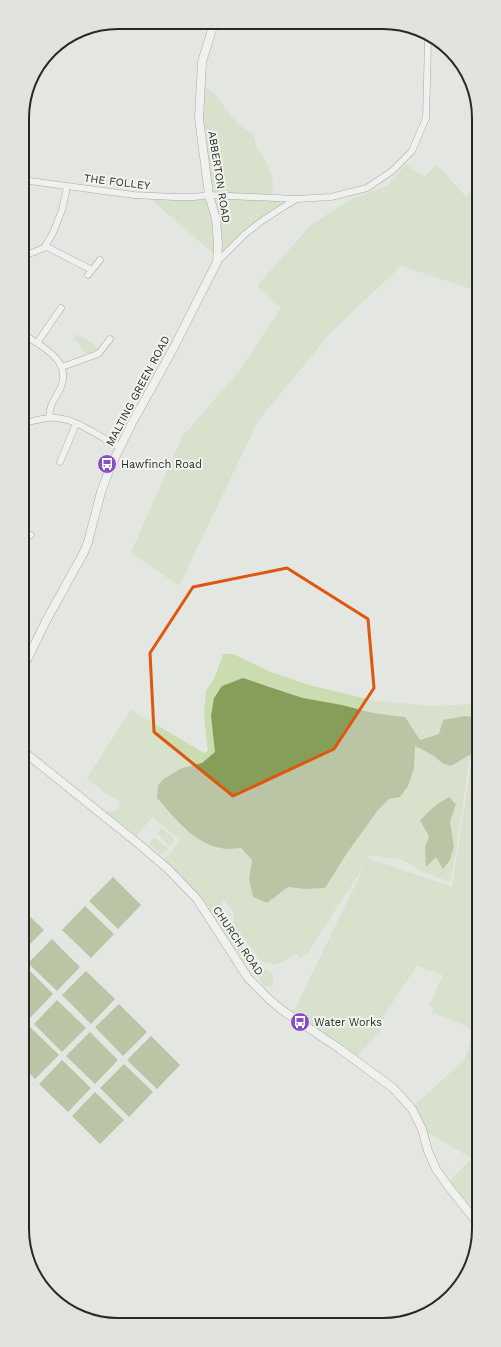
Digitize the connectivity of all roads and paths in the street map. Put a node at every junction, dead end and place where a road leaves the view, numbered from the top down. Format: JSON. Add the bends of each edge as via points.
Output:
{"nodes":[{"id":1,"x":212,"y":29,"type":"edge"},
{"id":2,"x":428,"y":41,"type":"edge"},
{"id":3,"x":29,"y":181,"type":"edge"},
{"id":4,"x":67,"y":187,"type":"junction"},
{"id":5,"x":209,"y":195,"type":"junction"},
{"id":6,"x":276,"y":198,"type":"junction"},
{"id":7,"x":296,"y":199,"type":"junction"},
{"id":8,"x":280,"y":209,"type":"junction"},
{"id":9,"x":45,"y":246,"type":"junction"},
{"id":10,"x":29,"y":254,"type":"edge"},
{"id":11,"x":100,"y":260,"type":"dead end"},
{"id":12,"x":216,"y":263,"type":"junction"},
{"id":13,"x":61,"y":308,"type":"dead end"},
{"id":14,"x":29,"y":338,"type":"edge"},
{"id":15,"x":110,"y":339,"type":"dead end"},
{"id":16,"x":37,"y":343,"type":"junction"},
{"id":17,"x":62,"y":367,"type":"junction"},
{"id":18,"x":49,"y":418,"type":"junction"},
{"id":19,"x":29,"y":422,"type":"edge"},
{"id":20,"x":76,"y":424,"type":"junction"},
{"id":21,"x":120,"y":447,"type":"junction"},
{"id":22,"x":60,"y":462,"type":"dead end"},
{"id":23,"x":29,"y":650,"type":"edge"},
{"id":24,"x":29,"y":756,"type":"edge"},
{"id":25,"x":472,"y":1216,"type":"edge"}],
"edges":[{"from":1,"to":5,"type":"street","name":"ABBERTON ROAD","via":[[202,62],[200,112]]},
{"from":2,"to":7,"type":"street","name":"THE FOLLEY","via":[[426,118],[412,150],[392,171],[367,188],[331,197]]},
{"from":3,"to":4,"type":"street","name":"THE FOLLEY"},
{"from":4,"to":5,"type":"street","name":"THE FOLLEY","via":[[134,195]]},
{"from":4,"to":9,"type":"street","via":[[62,210]]},
{"from":5,"to":6,"type":"street","name":"THE FOLLEY"},
{"from":5,"to":12,"type":"street","name":"ABBERTON ROAD","via":[[216,219]]},
{"from":6,"to":7,"type":"street","name":"THE FOLLEY"},
{"from":6,"to":8,"type":"street"},
{"from":7,"to":8,"type":"street","name":"MALTING GREEN ROAD"},
{"from":8,"to":12,"type":"street","name":"MALTING GREEN ROAD","via":[[245,234]]},
{"from":9,"to":10,"type":"street"},
{"from":9,"to":11,"type":"street","via":[[90,273]]},
{"from":12,"to":21,"type":"street","name":"MALTING GREEN ROAD"},
{"from":13,"to":16,"type":"street"},
{"from":14,"to":16,"type":"street"},
{"from":15,"to":17,"type":"street","via":[[95,356]]},
{"from":16,"to":17,"type":"street","via":[[58,360]]},
{"from":17,"to":18,"type":"street","via":[[63,380],[50,404]]},
{"from":18,"to":19,"type":"street"},
{"from":18,"to":20,"type":"street"},
{"from":20,"to":21,"type":"street"},
{"from":20,"to":22,"type":"street"},
{"from":21,"to":23,"type":"street","name":"MALTING GREEN ROAD","via":[[101,492],[84,552]]},
{"from":24,"to":25,"type":"street","name":"CHURCH ROAD","via":[[168,869],[197,899],[248,978],[270,1000],[393,1088],[412,1109],[436,1169]]}]}
